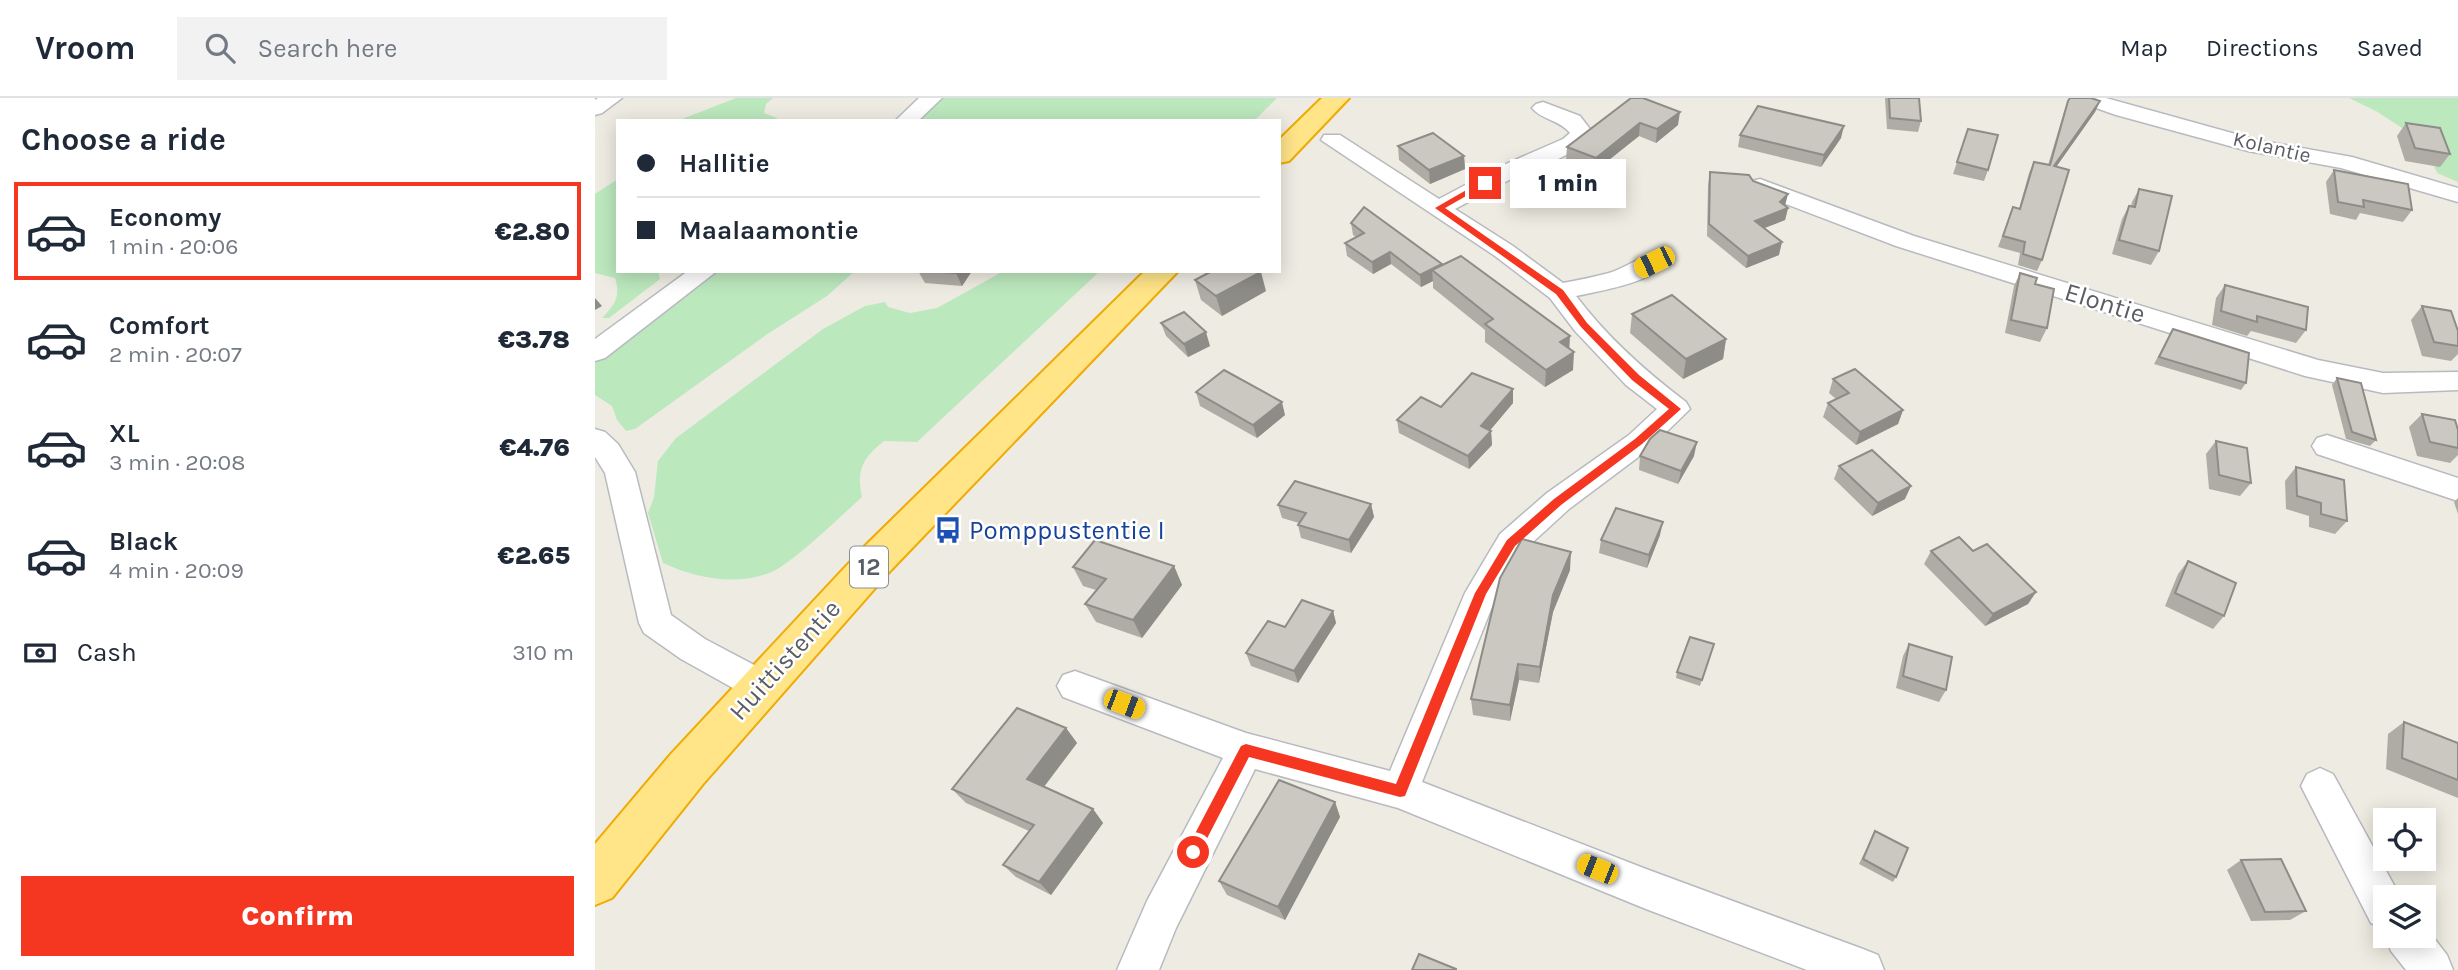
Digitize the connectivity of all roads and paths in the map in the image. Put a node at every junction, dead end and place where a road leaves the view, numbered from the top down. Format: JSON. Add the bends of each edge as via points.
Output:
{"nodes":[{"id":1,"x":612,"y":98,"type":"edge"},
{"id":2,"x":932,"y":98,"type":"edge"},
{"id":3,"x":1336,"y":98,"type":"edge"},
{"id":4,"x":2085,"y":98,"type":"edge"},
{"id":5,"x":1543,"y":108,"type":"dead end"},
{"id":6,"x":595,"y":109,"type":"edge"},
{"id":7,"x":907,"y":119,"type":"edge"},
{"id":8,"x":1332,"y":140,"type":"dead end"},
{"id":9,"x":1281,"y":153,"type":"edge"},
{"id":10,"x":1760,"y":186,"type":"edge"},
{"id":11,"x":2458,"y":195,"type":"edge"},
{"id":12,"x":1439,"y":208,"type":"junction"},
{"id":13,"x":1654,"y":262,"type":"dead end"},
{"id":14,"x":702,"y":273,"type":"edge"},
{"id":15,"x":1161,"y":273,"type":"edge"},
{"id":16,"x":1559,"y":292,"type":"junction"},
{"id":17,"x":595,"y":352,"type":"edge"},
{"id":18,"x":2458,"y":381,"type":"edge"},
{"id":19,"x":2327,"y":446,"type":"dead end"},
{"id":20,"x":599,"y":450,"type":"edge"},
{"id":21,"x":2458,"y":490,"type":"edge"},
{"id":22,"x":761,"y":686,"type":"junction"},
{"id":23,"x":1076,"y":686,"type":"dead end"},
{"id":24,"x":1246,"y":750,"type":"junction"},
{"id":25,"x":2320,"y":786,"type":"dead end"},
{"id":26,"x":1400,"y":791,"type":"junction"},
{"id":27,"x":595,"y":881,"type":"edge"},
{"id":28,"x":2373,"y":886,"type":"edge"},
{"id":29,"x":2415,"y":948,"type":"edge"},
{"id":30,"x":1138,"y":970,"type":"edge"},
{"id":31,"x":1863,"y":970,"type":"edge"},
{"id":32,"x":2432,"y":970,"type":"edge"}],
"edges":[{"from":1,"to":6,"type":"street"},
{"from":2,"to":7,"type":"street"},
{"from":3,"to":9,"type":"highway"},
{"from":4,"to":11,"type":"street","name":"Kolantie"},
{"from":5,"to":12,"type":"street","via":[[1572,121],[1582,133],[1571,144]]},
{"from":8,"to":12,"type":"street"},
{"from":10,"to":18,"type":"street","name":"Elontie","via":[[1905,241],[2315,369],[2383,383]]},
{"from":12,"to":16,"type":"street"},
{"from":13,"to":16,"type":"street","via":[[1621,278]]},
{"from":14,"to":17,"type":"street"},
{"from":15,"to":22,"type":"highway","name":"Huittistentie","number":"12","via":[[877,559]]},
{"from":16,"to":26,"type":"street","via":[[1584,325],[1676,409],[1511,543],[1481,593]]},
{"from":19,"to":21,"type":"street"},
{"from":20,"to":22,"type":"street","via":[[620,472],[656,623]]},
{"from":22,"to":27,"type":"highway","name":"Huittistentie","number":"12"},
{"from":23,"to":24,"type":"street"},
{"from":24,"to":26,"type":"street"},
{"from":24,"to":30,"type":"street","via":[[1161,915]]},
{"from":25,"to":28,"type":"street"},
{"from":26,"to":31,"type":"street"},
{"from":29,"to":32,"type":"street"}]}
